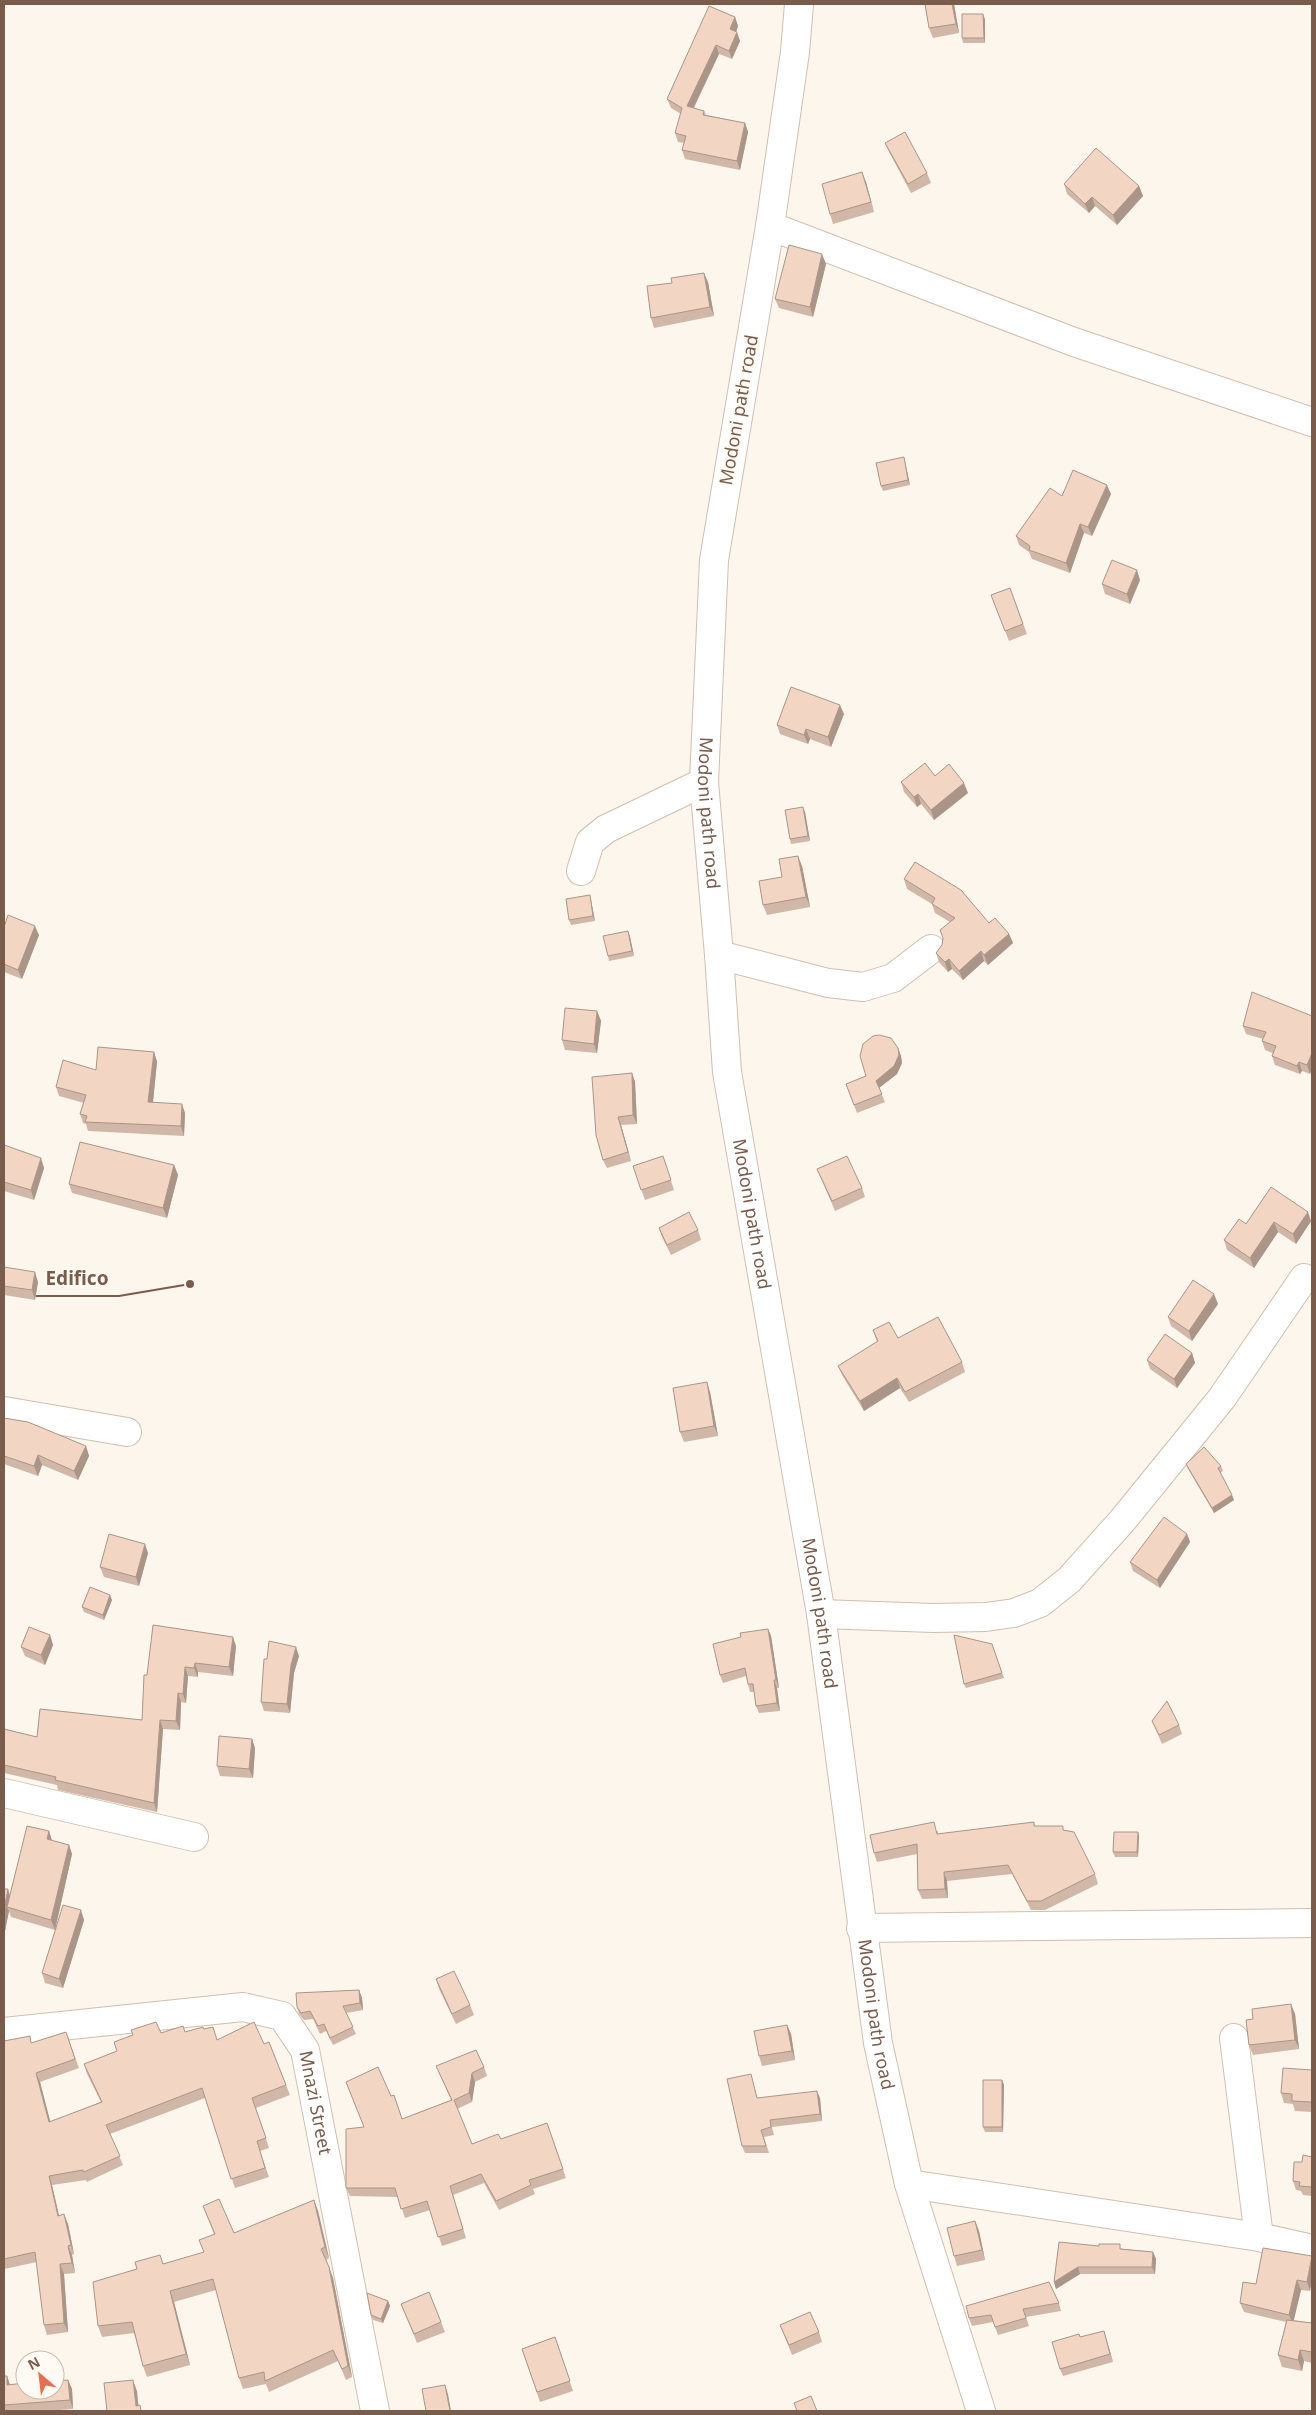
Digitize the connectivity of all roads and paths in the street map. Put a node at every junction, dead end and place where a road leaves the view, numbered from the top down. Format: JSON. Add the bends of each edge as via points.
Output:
{"nodes":[{"id":1,"x":799,"y":4,"type":"edge"},
{"id":2,"x":770,"y":226,"type":"junction"},
{"id":3,"x":1312,"y":422,"type":"edge"},
{"id":4,"x":704,"y":782,"type":"junction"},
{"id":5,"x":581,"y":871,"type":"dead end"},
{"id":6,"x":931,"y":949,"type":"dead end"},
{"id":7,"x":720,"y":954,"type":"junction"},
{"id":8,"x":1304,"y":1278,"type":"dead end"},
{"id":9,"x":4,"y":1411,"type":"edge"},
{"id":10,"x":127,"y":1432,"type":"dead end"},
{"id":11,"x":821,"y":1614,"type":"junction"},
{"id":12,"x":4,"y":1794,"type":"edge"},
{"id":13,"x":194,"y":1837,"type":"dead end"},
{"id":14,"x":1312,"y":1923,"type":"edge"},
{"id":15,"x":861,"y":1928,"type":"junction"},
{"id":16,"x":4,"y":2032,"type":"edge"},
{"id":17,"x":1234,"y":2038,"type":"dead end"},
{"id":18,"x":909,"y":2184,"type":"junction"},
{"id":19,"x":1258,"y":2237,"type":"junction"},
{"id":20,"x":1312,"y":2249,"type":"edge"},
{"id":21,"x":375,"y":2411,"type":"edge"},
{"id":22,"x":981,"y":2411,"type":"edge"}],
"edges":[{"from":1,"to":2,"type":"street","name":"Modoni path road"},
{"from":2,"to":3,"type":"street","via":[[1074,342]]},
{"from":2,"to":4,"type":"street","name":"Modoni path road","via":[[714,560]]},
{"from":4,"to":5,"type":"street","via":[[606,829],[590,842]]},
{"from":4,"to":7,"type":"street","name":"Modoni path road"},
{"from":6,"to":7,"type":"street","via":[[893,978],[863,987],[828,983]]},
{"from":7,"to":11,"type":"street","name":"Modoni path road","via":[[726,1072]]},
{"from":8,"to":11,"type":"street","via":[[1222,1398],[1122,1522],[1069,1580],[1040,1603],[1014,1614],[986,1617]]},
{"from":9,"to":10,"type":"street"},
{"from":11,"to":15,"type":"street","name":"Modoni path road"},
{"from":12,"to":13,"type":"street"},
{"from":14,"to":15,"type":"street"},
{"from":15,"to":18,"type":"street","name":"Modoni path road","via":[[878,2043]]},
{"from":16,"to":21,"type":"street","name":"Mnazi Street","via":[[243,2007],[282,2016],[305,2050]]},
{"from":17,"to":19,"type":"street"},
{"from":18,"to":19,"type":"street"},
{"from":18,"to":22,"type":"street","name":"Modoni path road"},
{"from":19,"to":20,"type":"street"}]}
